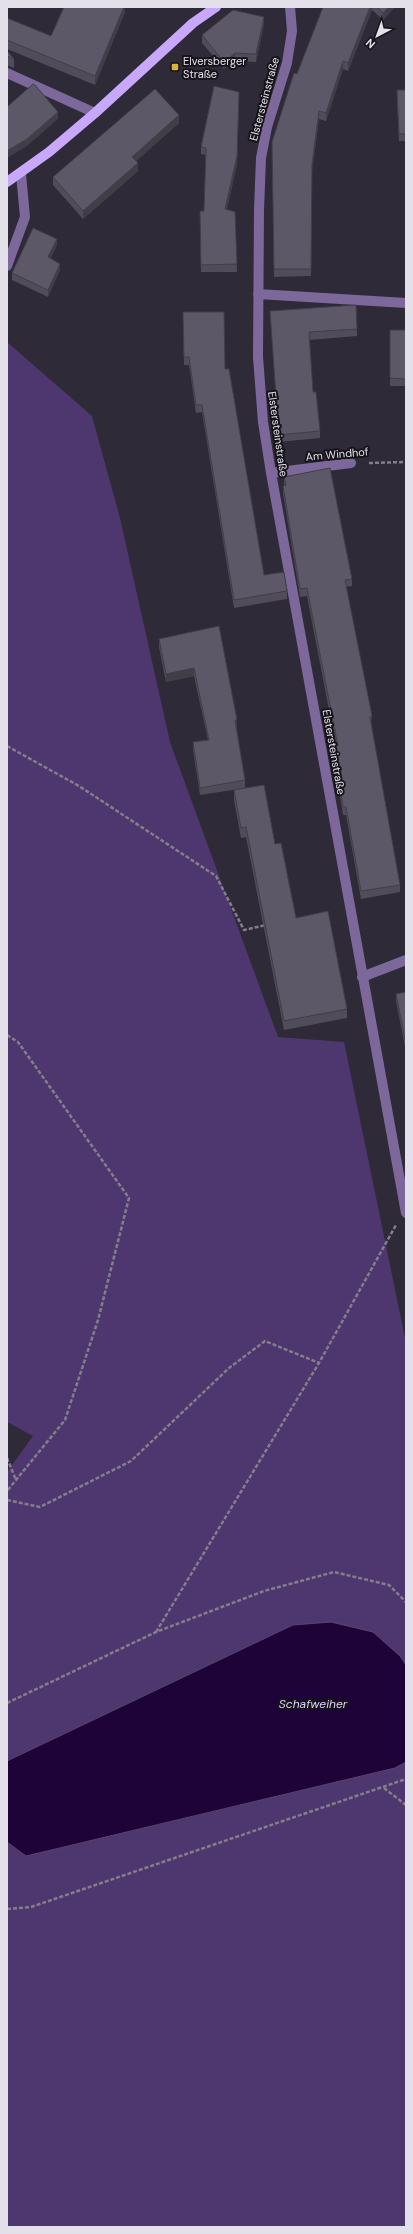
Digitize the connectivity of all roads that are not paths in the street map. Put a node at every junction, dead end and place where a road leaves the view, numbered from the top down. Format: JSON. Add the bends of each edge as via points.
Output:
{"nodes":[{"id":1,"x":290,"y":7,"type":"edge"},
{"id":2,"x":210,"y":8,"type":"edge"},
{"id":3,"x":7,"y":73,"type":"edge"},
{"id":4,"x":95,"y":113,"type":"junction"},
{"id":5,"x":21,"y":174,"type":"junction"},
{"id":6,"x":7,"y":182,"type":"edge"},
{"id":7,"x":7,"y":266,"type":"edge"},
{"id":8,"x":258,"y":294,"type":"junction"},
{"id":9,"x":406,"y":303,"type":"edge"},
{"id":10,"x":351,"y":463,"type":"road end"},
{"id":11,"x":271,"y":473,"type":"junction"},
{"id":12,"x":406,"y":960,"type":"edge"},
{"id":13,"x":362,"y":977,"type":"junction"},
{"id":14,"x":406,"y":1211,"type":"edge"}],
"edges":[{"from":1,"to":8,"type":"street","name":"Elstersteinstraße","via":[[292,31],[287,63],[267,127],[261,158]]},
{"from":2,"to":4,"type":"main road"},
{"from":3,"to":4,"type":"street"},
{"from":4,"to":5,"type":"main road"},
{"from":5,"to":6,"type":"main road"},
{"from":5,"to":7,"type":"street","via":[[25,217]]},
{"from":8,"to":9,"type":"street"},
{"from":8,"to":11,"type":"street","name":"Elstersteinstraße","via":[[259,391]]},
{"from":10,"to":11,"type":"street","name":"Am Windhof"},
{"from":11,"to":13,"type":"street","name":"Elstersteinstraße"},
{"from":12,"to":13,"type":"street"},
{"from":13,"to":14,"type":"street","name":"Elstersteinstraße"}]}
